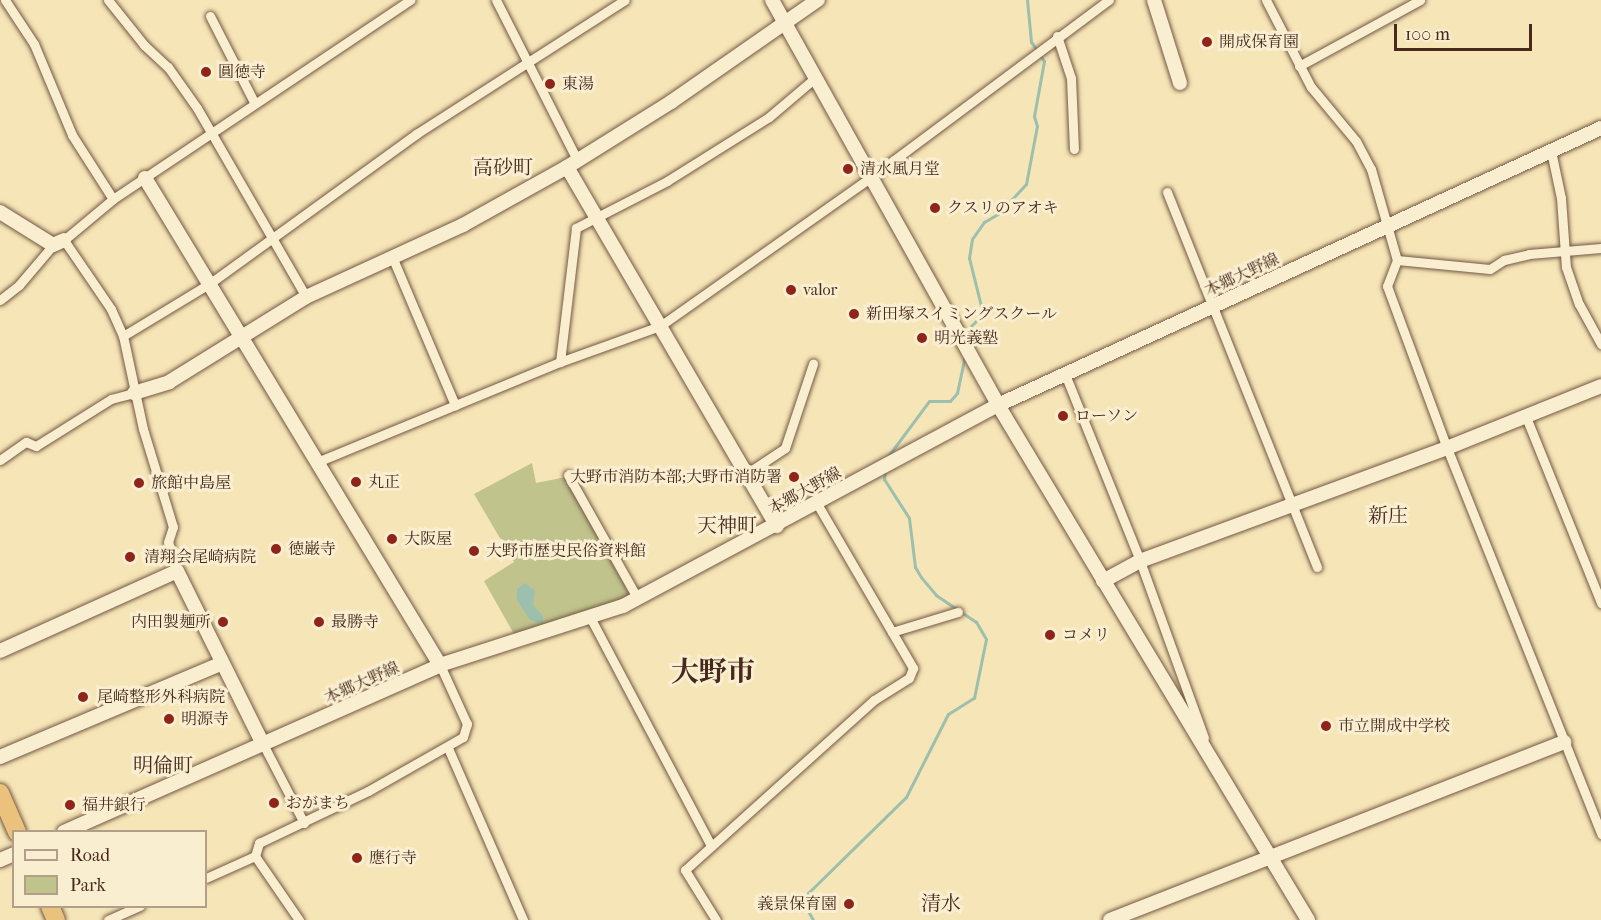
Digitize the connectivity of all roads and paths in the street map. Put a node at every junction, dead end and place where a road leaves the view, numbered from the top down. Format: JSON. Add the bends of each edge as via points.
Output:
{"nodes":[{"id":1,"x":5,"y":0,"type":"edge"},
{"id":2,"x":108,"y":0,"type":"edge"},
{"id":3,"x":410,"y":0,"type":"edge"},
{"id":4,"x":496,"y":0,"type":"edge"},
{"id":5,"x":625,"y":0,"type":"edge"},
{"id":6,"x":772,"y":0,"type":"edge"},
{"id":7,"x":818,"y":0,"type":"edge"},
{"id":8,"x":1108,"y":0,"type":"edge"},
{"id":9,"x":1154,"y":0,"type":"edge"},
{"id":10,"x":1266,"y":0,"type":"edge"},
{"id":11,"x":1420,"y":0,"type":"edge"},
{"id":12,"x":210,"y":16,"type":"dead end"},
{"id":13,"x":784,"y":22,"type":"junction"},
{"id":14,"x":1057,"y":36,"type":"junction"},
{"id":15,"x":527,"y":60,"type":"junction"},
{"id":16,"x":1299,"y":66,"type":"junction"},
{"id":17,"x":815,"y":78,"type":"junction"},
{"id":18,"x":1180,"y":84,"type":"dead end"},
{"id":19,"x":254,"y":102,"type":"junction"},
{"id":20,"x":1601,"y":128,"type":"edge"},
{"id":21,"x":209,"y":133,"type":"junction"},
{"id":22,"x":1074,"y":149,"type":"dead end"},
{"id":23,"x":1551,"y":151,"type":"junction"},
{"id":24,"x":572,"y":163,"type":"junction"},
{"id":25,"x":145,"y":178,"type":"junction"},
{"id":26,"x":870,"y":178,"type":"junction"},
{"id":27,"x":1167,"y":192,"type":"dead end"},
{"id":28,"x":113,"y":199,"type":"junction"},
{"id":29,"x":0,"y":212,"type":"edge"},
{"id":30,"x":596,"y":217,"type":"junction"},
{"id":31,"x":1387,"y":226,"type":"junction"},
{"id":32,"x":270,"y":239,"type":"junction"},
{"id":33,"x":58,"y":243,"type":"junction"},
{"id":34,"x":1601,"y":248,"type":"edge"},
{"id":35,"x":1566,"y":250,"type":"junction"},
{"id":36,"x":393,"y":259,"type":"junction"},
{"id":37,"x":1397,"y":260,"type":"junction"},
{"id":38,"x":209,"y":284,"type":"junction"},
{"id":39,"x":306,"y":297,"type":"junction"},
{"id":40,"x":0,"y":300,"type":"edge"},
{"id":41,"x":1212,"y":306,"type":"junction"},
{"id":42,"x":660,"y":326,"type":"junction"},
{"id":43,"x":123,"y":336,"type":"junction"},
{"id":44,"x":241,"y":337,"type":"junction"},
{"id":45,"x":1601,"y":344,"type":"edge"},
{"id":46,"x":561,"y":362,"type":"junction"},
{"id":47,"x":813,"y":364,"type":"dead end"},
{"id":48,"x":1065,"y":374,"type":"junction"},
{"id":49,"x":1601,"y":386,"type":"edge"},
{"id":50,"x":134,"y":393,"type":"junction"},
{"id":51,"x":455,"y":405,"type":"junction"},
{"id":52,"x":998,"y":405,"type":"junction"},
{"id":53,"x":1526,"y":417,"type":"junction"},
{"id":54,"x":1447,"y":448,"type":"junction"},
{"id":55,"x":0,"y":460,"type":"edge"},
{"id":56,"x":317,"y":462,"type":"junction"},
{"id":57,"x":746,"y":474,"type":"junction"},
{"id":58,"x":568,"y":475,"type":"dead end"},
{"id":59,"x":816,"y":504,"type":"junction"},
{"id":60,"x":1292,"y":505,"type":"junction"},
{"id":61,"x":777,"y":526,"type":"junction"},
{"id":62,"x":1140,"y":561,"type":"junction"},
{"id":63,"x":1317,"y":567,"type":"dead end"},
{"id":64,"x":177,"y":571,"type":"junction"},
{"id":65,"x":1103,"y":581,"type":"junction"},
{"id":66,"x":638,"y":599,"type":"junction"},
{"id":67,"x":1601,"y":603,"type":"edge"},
{"id":68,"x":957,"y":612,"type":"dead end"},
{"id":69,"x":591,"y":620,"type":"junction"},
{"id":70,"x":892,"y":632,"type":"junction"},
{"id":71,"x":0,"y":651,"type":"edge"},
{"id":72,"x":222,"y":663,"type":"junction"},
{"id":73,"x":440,"y":665,"type":"junction"},
{"id":74,"x":1564,"y":742,"type":"junction"},
{"id":75,"x":263,"y":744,"type":"junction"},
{"id":76,"x":448,"y":748,"type":"junction"},
{"id":77,"x":1210,"y":754,"type":"junction"},
{"id":78,"x":0,"y":757,"type":"edge"},
{"id":79,"x":0,"y":793,"type":"edge"},
{"id":80,"x":304,"y":823,"type":"junction"},
{"id":81,"x":17,"y":830,"type":"edge"},
{"id":82,"x":66,"y":830,"type":"edge"},
{"id":83,"x":1601,"y":834,"type":"edge"},
{"id":84,"x":711,"y":846,"type":"junction"},
{"id":85,"x":255,"y":856,"type":"junction"},
{"id":86,"x":1269,"y":857,"type":"junction"},
{"id":87,"x":207,"y":878,"type":"edge"},
{"id":88,"x":135,"y":908,"type":"edge"},
{"id":89,"x":108,"y":920,"type":"edge"},
{"id":90,"x":299,"y":920,"type":"edge"},
{"id":91,"x":523,"y":920,"type":"edge"},
{"id":92,"x":716,"y":920,"type":"edge"},
{"id":93,"x":1110,"y":920,"type":"edge"},
{"id":94,"x":1308,"y":920,"type":"edge"}],
"edges":[{"from":1,"to":28,"type":"street","via":[[33,44],[72,135]]},
{"from":2,"to":21,"type":"street","via":[[144,45],[168,67]]},
{"from":3,"to":19,"type":"street"},
{"from":4,"to":15,"type":"street"},
{"from":5,"to":15,"type":"street"},
{"from":6,"to":13,"type":"street"},
{"from":7,"to":13,"type":"street"},
{"from":8,"to":14,"type":"street"},
{"from":9,"to":18,"type":"street"},
{"from":10,"to":16,"type":"street"},
{"from":11,"to":16,"type":"street"},
{"from":12,"to":19,"type":"street"},
{"from":13,"to":17,"type":"street"},
{"from":13,"to":24,"type":"street","via":[[671,102]]},
{"from":14,"to":22,"type":"street","via":[[1071,78]]},
{"from":14,"to":26,"type":"street"},
{"from":15,"to":24,"type":"street"},
{"from":15,"to":32,"type":"street","via":[[353,176]]},
{"from":16,"to":31,"type":"street","via":[[1323,105],[1356,141],[1371,169]]},
{"from":17,"to":26,"type":"street"},
{"from":17,"to":30,"type":"street","via":[[769,117],[667,181]]},
{"from":19,"to":21,"type":"street"},
{"from":20,"to":23,"type":"street","name":"本郷大野線"},
{"from":21,"to":25,"type":"street"},
{"from":21,"to":32,"type":"street"},
{"from":23,"to":31,"type":"street","name":"本郷大野線"},
{"from":23,"to":35,"type":"street"},
{"from":24,"to":30,"type":"street"},
{"from":24,"to":36,"type":"street"},
{"from":25,"to":28,"type":"street"},
{"from":25,"to":38,"type":"street"},
{"from":26,"to":42,"type":"street"},
{"from":26,"to":52,"type":"street"},
{"from":27,"to":41,"type":"street"},
{"from":28,"to":33,"type":"street"},
{"from":29,"to":33,"type":"street"},
{"from":30,"to":42,"type":"street"},
{"from":30,"to":46,"type":"street","via":[[576,228]]},
{"from":31,"to":37,"type":"street"},
{"from":31,"to":41,"type":"street","name":"本郷大野線"},
{"from":32,"to":38,"type":"street"},
{"from":32,"to":39,"type":"street"},
{"from":33,"to":40,"type":"street"},
{"from":33,"to":43,"type":"street","via":[[111,309]]},
{"from":34,"to":35,"type":"street"},
{"from":35,"to":37,"type":"street","via":[[1504,260],[1490,269]]},
{"from":35,"to":45,"type":"street","via":[[1566,267],[1579,304]]},
{"from":36,"to":39,"type":"street"},
{"from":36,"to":51,"type":"street"},
{"from":37,"to":54,"type":"street","via":[[1387,286]]},
{"from":38,"to":43,"type":"street"},
{"from":38,"to":44,"type":"street"},
{"from":39,"to":44,"type":"street"},
{"from":41,"to":48,"type":"street","name":"本郷大野線"},
{"from":41,"to":60,"type":"street"},
{"from":42,"to":46,"type":"street"},
{"from":42,"to":57,"type":"street"},
{"from":43,"to":50,"type":"street"},
{"from":44,"to":50,"type":"street","via":[[169,382]]},
{"from":44,"to":56,"type":"street"},
{"from":46,"to":51,"type":"street"},
{"from":47,"to":57,"type":"street","via":[[784,448]]},
{"from":48,"to":52,"type":"street","name":"本郷大野線"},
{"from":48,"to":62,"type":"street"},
{"from":49,"to":53,"type":"street"},
{"from":50,"to":55,"type":"street","via":[[111,399],[36,446],[26,442]]},
{"from":50,"to":64,"type":"street","via":[[173,527],[168,542]]},
{"from":51,"to":56,"type":"street"},
{"from":52,"to":59,"type":"street","name":"本郷大野線"},
{"from":52,"to":65,"type":"street"},
{"from":53,"to":54,"type":"street"},
{"from":53,"to":67,"type":"street"},
{"from":54,"to":60,"type":"street"},
{"from":54,"to":74,"type":"street"},
{"from":56,"to":73,"type":"street"},
{"from":57,"to":61,"type":"street"},
{"from":58,"to":66,"type":"street"},
{"from":59,"to":61,"type":"street","name":"本郷大野線"},
{"from":59,"to":70,"type":"street"},
{"from":60,"to":62,"type":"street"},
{"from":60,"to":63,"type":"street"},
{"from":61,"to":66,"type":"street","name":"本郷大野線"},
{"from":62,"to":65,"type":"street"},
{"from":62,"to":77,"type":"street"},
{"from":64,"to":71,"type":"street"},
{"from":64,"to":72,"type":"street"},
{"from":65,"to":77,"type":"street"},
{"from":66,"to":69,"type":"street","name":"本郷大野線"},
{"from":68,"to":70,"type":"street"},
{"from":69,"to":73,"type":"street","name":"本郷大野線"},
{"from":69,"to":84,"type":"street"},
{"from":70,"to":84,"type":"street","via":[[913,668],[909,678],[874,700]]},
{"from":72,"to":75,"type":"street"},
{"from":72,"to":78,"type":"street"},
{"from":73,"to":75,"type":"street","name":"本郷大野線"},
{"from":73,"to":76,"type":"street","via":[[467,724],[463,737]]},
{"from":74,"to":83,"type":"street"},
{"from":74,"to":86,"type":"street"},
{"from":75,"to":80,"type":"street"},
{"from":75,"to":82,"type":"street","name":"本郷大野線"},
{"from":76,"to":80,"type":"street"},
{"from":76,"to":91,"type":"street"},
{"from":77,"to":86,"type":"street"},
{"from":79,"to":81,"type":"highway"},
{"from":80,"to":85,"type":"street","via":[[259,843]]},
{"from":84,"to":92,"type":"street","via":[[685,870]]},
{"from":85,"to":87,"type":"street"},
{"from":85,"to":90,"type":"street"},
{"from":86,"to":93,"type":"street"},
{"from":86,"to":94,"type":"street"},
{"from":88,"to":89,"type":"street"}]}
